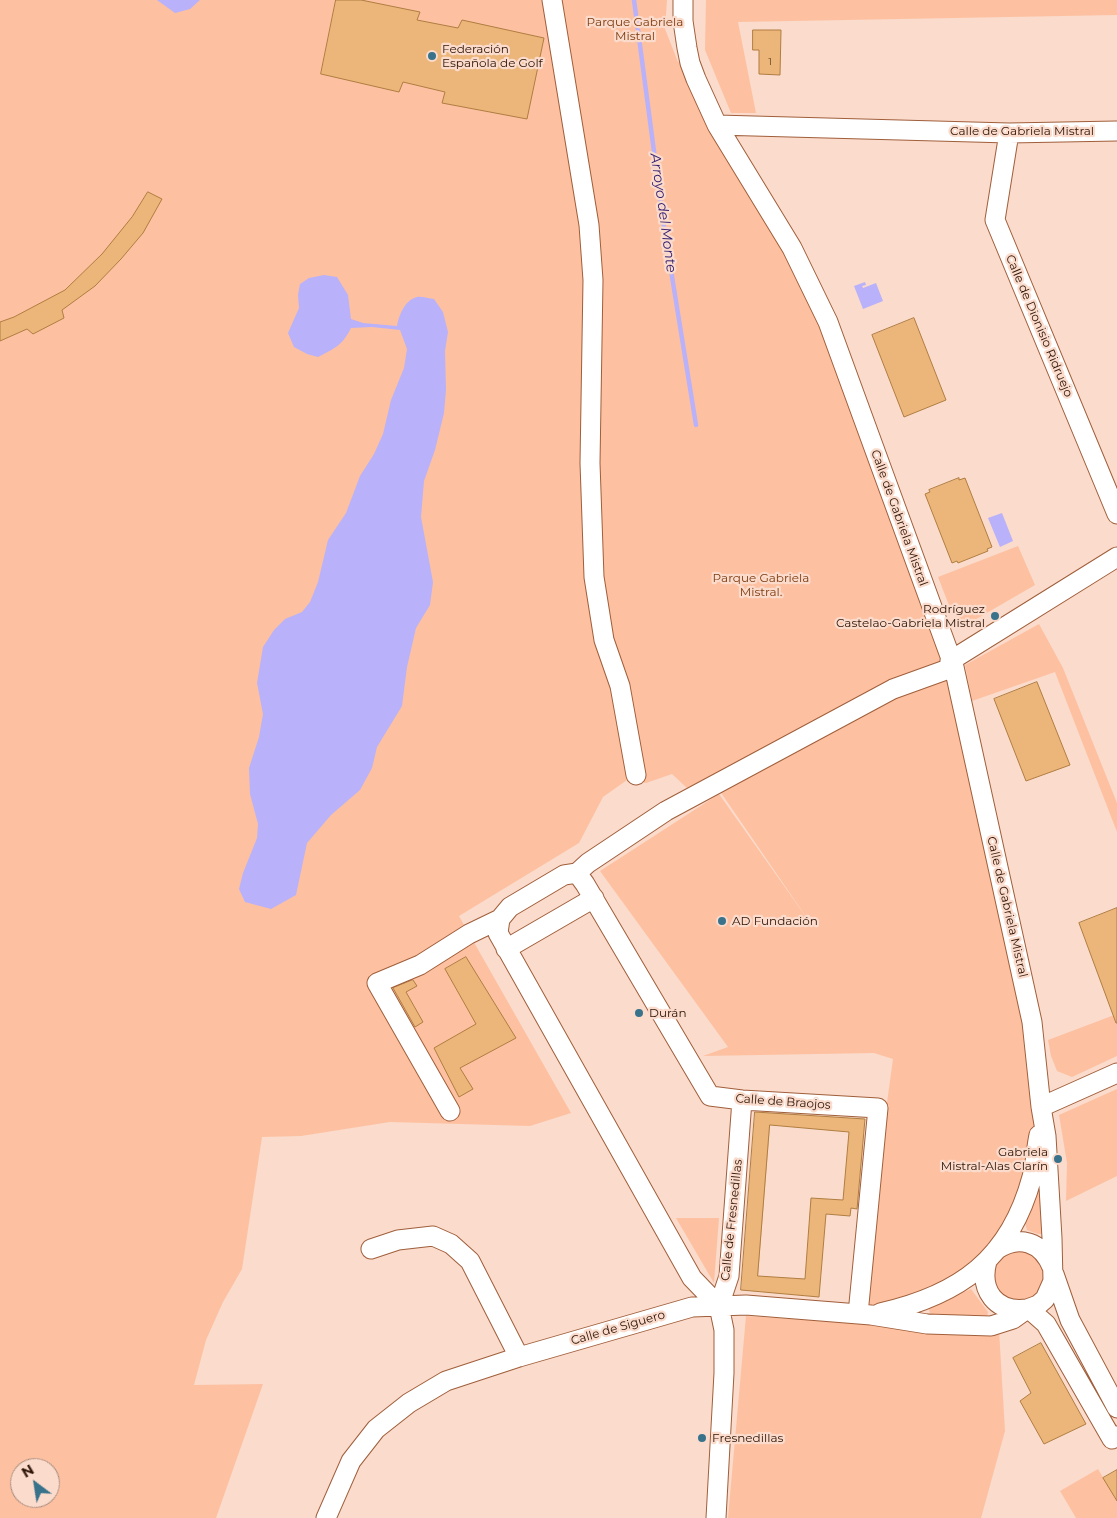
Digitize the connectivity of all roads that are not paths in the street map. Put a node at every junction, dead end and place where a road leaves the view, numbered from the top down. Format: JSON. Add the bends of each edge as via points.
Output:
{"nodes":[{"id":1,"x":552,"y":0,"type":"edge"},
{"id":2,"x":683,"y":0,"type":"edge"},
{"id":3,"x":717,"y":125,"type":"junction"},
{"id":4,"x":1117,"y":131,"type":"edge"},
{"id":5,"x":1009,"y":133,"type":"junction"},
{"id":6,"x":1117,"y":514,"type":"edge"},
{"id":7,"x":1117,"y":557,"type":"edge"},
{"id":8,"x":952,"y":664,"type":"junction"},
{"id":9,"x":636,"y":775,"type":"dead end"},
{"id":10,"x":577,"y":873,"type":"junction"},
{"id":11,"x":594,"y":898,"type":"junction"},
{"id":12,"x":500,"y":919,"type":"junction"},
{"id":13,"x":506,"y":949,"type":"junction"},
{"id":14,"x":1117,"y":1073,"type":"edge"},
{"id":15,"x":742,"y":1100,"type":"junction"},
{"id":16,"x":450,"y":1111,"type":"dead end"},
{"id":17,"x":1041,"y":1111,"type":"junction"},
{"id":18,"x":371,"y":1249,"type":"dead end"},
{"id":19,"x":992,"y":1256,"type":"junction"},
{"id":20,"x":1053,"y":1270,"type":"junction"},
{"id":21,"x":718,"y":1306,"type":"junction"},
{"id":22,"x":1028,"y":1309,"type":"junction"},
{"id":23,"x":865,"y":1314,"type":"junction"},
{"id":24,"x":519,"y":1357,"type":"junction"},
{"id":25,"x":1117,"y":1408,"type":"edge"},
{"id":26,"x":1117,"y":1436,"type":"edge"},
{"id":27,"x":326,"y":1518,"type":"edge"},
{"id":28,"x":716,"y":1518,"type":"edge"}],
"edges":[{"from":1,"to":9,"type":"street","via":[[589,226],[594,577],[604,640],[620,686]]},
{"from":2,"to":3,"type":"street","name":"Calle de Gabriela Mistral","via":[[690,63]]},
{"from":3,"to":5,"type":"street","name":"Calle de Gabriela Mistral"},
{"from":3,"to":8,"type":"street","name":"Calle de Gabriela Mistral","via":[[792,248],[828,322]]},
{"from":4,"to":5,"type":"street","name":"Calle de Gabriela Mistral"},
{"from":5,"to":6,"type":"street","name":"Calle de Dionisio Ridruejo","via":[[995,220]]},
{"from":7,"to":8,"type":"street"},
{"from":8,"to":10,"type":"street","via":[[892,689],[707,788],[666,811]]},
{"from":8,"to":17,"type":"street","name":"Calle de Gabriela Mistral","via":[[1032,1022]]},
{"from":10,"to":11,"type":"street","name":"Calle de Braojos"},
{"from":10,"to":12,"type":"street","via":[[564,875],[510,907]]},
{"from":11,"to":13,"type":"street"},
{"from":11,"to":15,"type":"street","name":"Calle de Braojos","via":[[710,1096]]},
{"from":12,"to":13,"type":"street","via":[[498,932]]},
{"from":12,"to":16,"type":"street","via":[[420,965],[377,983]]},
{"from":13,"to":21,"type":"street","via":[[692,1278]]},
{"from":14,"to":17,"type":"street"},
{"from":15,"to":21,"type":"street","name":"Calle de Fresnedillas","via":[[729,1276]]},
{"from":15,"to":23,"type":"street","name":"Calle de Braojos","via":[[878,1108]]},
{"from":17,"to":19,"type":"street","name":"Calle de Gabriela Mistral","via":[[1032,1176],[1017,1218]]},
{"from":17,"to":20,"type":"street","name":"Calle de Gabriela Mistral","via":[[1048,1161]]},
{"from":18,"to":24,"type":"street","via":[[398,1240],[433,1236],[451,1244],[470,1261]]},
{"from":19,"to":20,"type":"street","name":"Calle de Gabriela Mistral","via":[[1011,1242],[1029,1243],[1044,1252]]},
{"from":19,"to":22,"type":"street","via":[[984,1280],[992,1298],[1008,1309]]},
{"from":19,"to":23,"type":"street","name":"Calle de Gabriela Mistral","via":[[972,1275],[928,1300],[904,1308]]},
{"from":20,"to":22,"type":"street","name":"Calle de Gabriela Mistral","via":[[1053,1281],[1045,1299]]},
{"from":20,"to":25,"type":"street","via":[[1070,1320]]},
{"from":21,"to":23,"type":"street","name":"Calle de Gabriela Mistral","via":[[746,1305]]},
{"from":21,"to":24,"type":"street","name":"Calle de Siguero","via":[[692,1307]]},
{"from":21,"to":28,"type":"street","via":[[724,1330],[724,1373]]},
{"from":22,"to":23,"type":"street","name":"Calle de Gabriela Mistral","via":[[1013,1319],[991,1326],[927,1324]]},
{"from":22,"to":26,"type":"street","via":[[1046,1324],[1112,1439]]},
{"from":24,"to":27,"type":"street","name":"Calle de Siguero","via":[[446,1381],[409,1403],[376,1429],[351,1461]]}]}
